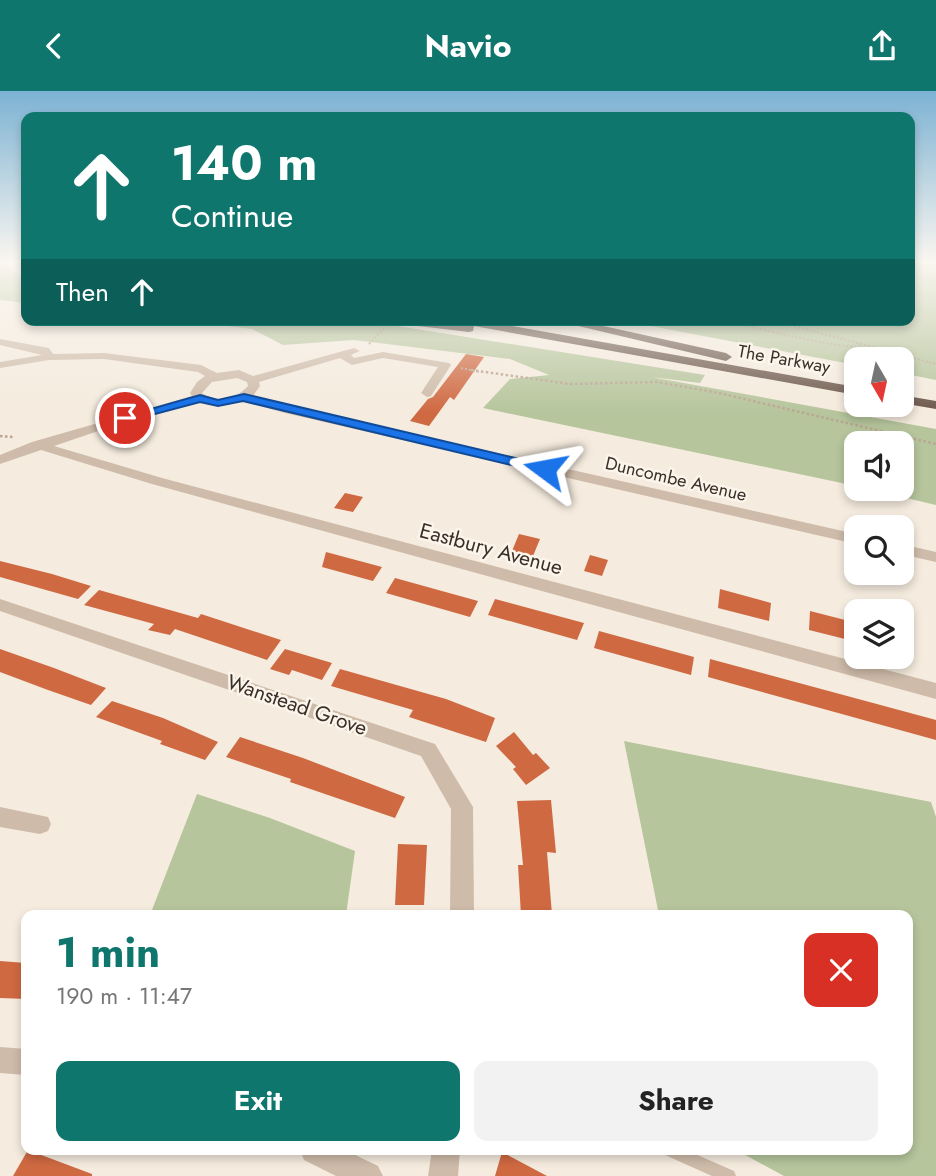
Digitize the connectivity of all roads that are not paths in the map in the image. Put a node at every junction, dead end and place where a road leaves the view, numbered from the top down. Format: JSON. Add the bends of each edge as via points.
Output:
{"nodes":[{"id":1,"x":456,"y":326,"type":"edge"},
{"id":2,"x":488,"y":326,"type":"edge"},
{"id":3,"x":544,"y":326,"type":"edge"},
{"id":4,"x":586,"y":326,"type":"edge"},
{"id":5,"x":529,"y":334,"type":"junction"},
{"id":6,"x":0,"y":342,"type":"edge"},
{"id":7,"x":364,"y":348,"type":"road end"},
{"id":8,"x":342,"y":354,"type":"junction"},
{"id":9,"x":49,"y":357,"type":"junction"},
{"id":10,"x":0,"y":365,"type":"edge"},
{"id":11,"x":767,"y":366,"type":"junction"},
{"id":12,"x":214,"y":376,"type":"junction"},
{"id":13,"x":844,"y":379,"type":"edge"},
{"id":14,"x":252,"y":380,"type":"junction"},
{"id":15,"x":844,"y":389,"type":"edge"},
{"id":16,"x":914,"y":391,"type":"edge"},
{"id":17,"x":426,"y":393,"type":"dead end"},
{"id":18,"x":936,"y":394,"type":"edge"},
{"id":19,"x":244,"y":397,"type":"junction"},
{"id":20,"x":200,"y":398,"type":"junction"},
{"id":21,"x":914,"y":401,"type":"edge"},
{"id":22,"x":936,"y":405,"type":"edge"},
{"id":23,"x":37,"y":445,"type":"junction"},
{"id":24,"x":0,"y":460,"type":"edge"},
{"id":25,"x":844,"y":536,"type":"edge"},
{"id":26,"x":914,"y":552,"type":"edge"},
{"id":27,"x":936,"y":557,"type":"edge"},
{"id":28,"x":0,"y":605,"type":"edge"},
{"id":29,"x":936,"y":691,"type":"edge"},
{"id":30,"x":0,"y":817,"type":"edge"},
{"id":31,"x":40,"y":824,"type":"dead end"},
{"id":32,"x":463,"y":910,"type":"edge"},
{"id":33,"x":0,"y":1060,"type":"edge"},
{"id":34,"x":21,"y":1062,"type":"edge"},
{"id":35,"x":324,"y":1155,"type":"edge"},
{"id":36,"x":445,"y":1155,"type":"edge"},
{"id":37,"x":681,"y":1155,"type":"edge"},
{"id":38,"x":368,"y":1176,"type":"edge"},
{"id":39,"x":443,"y":1176,"type":"edge"},
{"id":40,"x":729,"y":1176,"type":"edge"}],
"edges":[{"from":1,"to":5,"type":"highway"},
{"from":2,"to":5,"type":"highway","name":"The Parkway"},
{"from":3,"to":11,"type":"highway","name":"The Parkway"},
{"from":4,"to":11,"type":"highway"},
{"from":5,"to":15,"type":"highway","name":"The Parkway"},
{"from":6,"to":9,"type":"street","via":[[34,346],[46,350]]},
{"from":7,"to":8,"type":"street"},
{"from":8,"to":14,"type":"street"},
{"from":8,"to":17,"type":"street","via":[[352,362],[383,355],[445,365]]},
{"from":9,"to":10,"type":"street"},
{"from":9,"to":12,"type":"street","via":[[104,356],[201,369]]},
{"from":11,"to":13,"type":"highway","name":"The Parkway"},
{"from":12,"to":14,"type":"street","via":[[239,374]]},
{"from":12,"to":20,"type":"street","via":[[199,386],[196,393]]},
{"from":14,"to":19,"type":"street","via":[[254,386]]},
{"from":16,"to":18,"type":"highway"},
{"from":19,"to":20,"type":"street","via":[[218,403]]},
{"from":19,"to":25,"type":"street","name":"Duncombe Avenue"},
{"from":20,"to":23,"type":"street"},
{"from":21,"to":22,"type":"highway"},
{"from":23,"to":24,"type":"street"},
{"from":23,"to":29,"type":"street","name":"Eastbury Avenue"},
{"from":26,"to":27,"type":"street"},
{"from":28,"to":32,"type":"street","name":"Wanstead Grove","via":[[428,750],[462,807]]},
{"from":30,"to":31,"type":"street"},
{"from":33,"to":34,"type":"street"},
{"from":35,"to":38,"type":"street"},
{"from":36,"to":39,"type":"street"},
{"from":37,"to":40,"type":"lane"}]}
